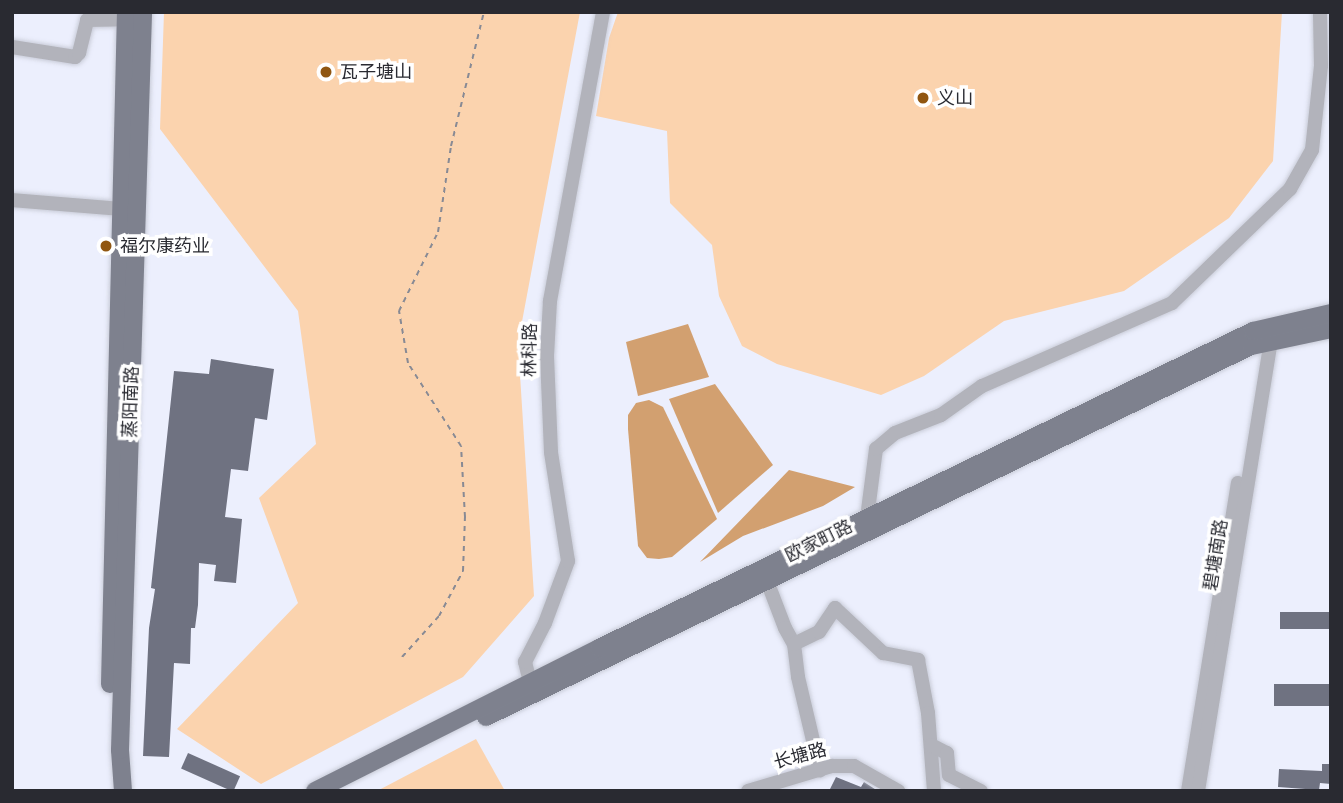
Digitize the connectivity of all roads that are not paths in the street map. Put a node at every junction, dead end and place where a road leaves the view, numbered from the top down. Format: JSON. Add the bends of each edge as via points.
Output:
{"nodes":[{"id":1,"x":603,"y":12,"type":"edge"},
{"id":2,"x":1320,"y":12,"type":"edge"},
{"id":3,"x":131,"y":14,"type":"edge"},
{"id":4,"x":12,"y":47,"type":"edge"},
{"id":5,"x":12,"y":200,"type":"edge"},
{"id":6,"x":121,"y":209,"type":"junction"},
{"id":7,"x":1331,"y":313,"type":"edge"},
{"id":8,"x":1331,"y":328,"type":"edge"},
{"id":9,"x":1265,"y":335,"type":"junction"},
{"id":10,"x":867,"y":518,"type":"junction"},
{"id":11,"x":767,"y":581,"type":"junction"},
{"id":12,"x":794,"y":644,"type":"junction"},
{"id":13,"x":530,"y":682,"type":"junction"},
{"id":14,"x":931,"y":745,"type":"junction"},
{"id":15,"x":820,"y":770,"type":"junction"},
{"id":16,"x":949,"y":775,"type":"junction"},
{"id":17,"x":112,"y":791,"type":"edge"},
{"id":18,"x":123,"y":791,"type":"edge"},
{"id":19,"x":315,"y":791,"type":"edge"},
{"id":20,"x":335,"y":791,"type":"edge"},
{"id":21,"x":748,"y":791,"type":"edge"},
{"id":22,"x":898,"y":791,"type":"edge"},
{"id":23,"x":934,"y":791,"type":"edge"},
{"id":24,"x":948,"y":791,"type":"edge"},
{"id":25,"x":981,"y":791,"type":"edge"},
{"id":26,"x":1188,"y":791,"type":"edge"},
{"id":27,"x":1198,"y":791,"type":"edge"}],
"edges":[{"from":1,"to":13,"type":"street","name":"林科路","via":[[550,301],[551,452],[568,561],[525,662]]},
{"from":2,"to":10,"type":"street","via":[[1321,66],[1312,150],[1290,189],[1172,303],[982,386],[941,415],[895,433],[876,449]]},
{"from":3,"to":4,"type":"street","via":[[87,20],[75,57]]},
{"from":3,"to":6,"type":"main road","name":"蒸阳南路"},
{"from":3,"to":18,"type":"main road","name":"蒸阳南路"},
{"from":5,"to":6,"type":"street"},
{"from":6,"to":17,"type":"main road","name":"蒸阳南路","via":[[108,752]]},
{"from":7,"to":9,"type":"main road","name":"欧家町路"},
{"from":8,"to":9,"type":"main road","name":"欧家町路"},
{"from":9,"to":10,"type":"main road","name":"欧家町路"},
{"from":9,"to":11,"type":"main road","name":"欧家町路"},
{"from":9,"to":26,"type":"street","name":"碧塘南路"},
{"from":9,"to":27,"type":"street","name":"碧塘南路"},
{"from":10,"to":13,"type":"main road","name":"欧家町路"},
{"from":11,"to":12,"type":"street"},
{"from":11,"to":20,"type":"main road","name":"欧家町路"},
{"from":12,"to":14,"type":"street","via":[[819,632],[835,608],[883,653],[919,660]]},
{"from":12,"to":15,"type":"street"},
{"from":13,"to":19,"type":"main road","name":"欧家町路"},
{"from":14,"to":16,"type":"street","via":[[947,753]]},
{"from":14,"to":23,"type":"street"},
{"from":15,"to":21,"type":"street","name":"长塘路"},
{"from":15,"to":22,"type":"street","name":"长塘路","via":[[854,766]]},
{"from":16,"to":24,"type":"street"},
{"from":16,"to":25,"type":"street"}]}
